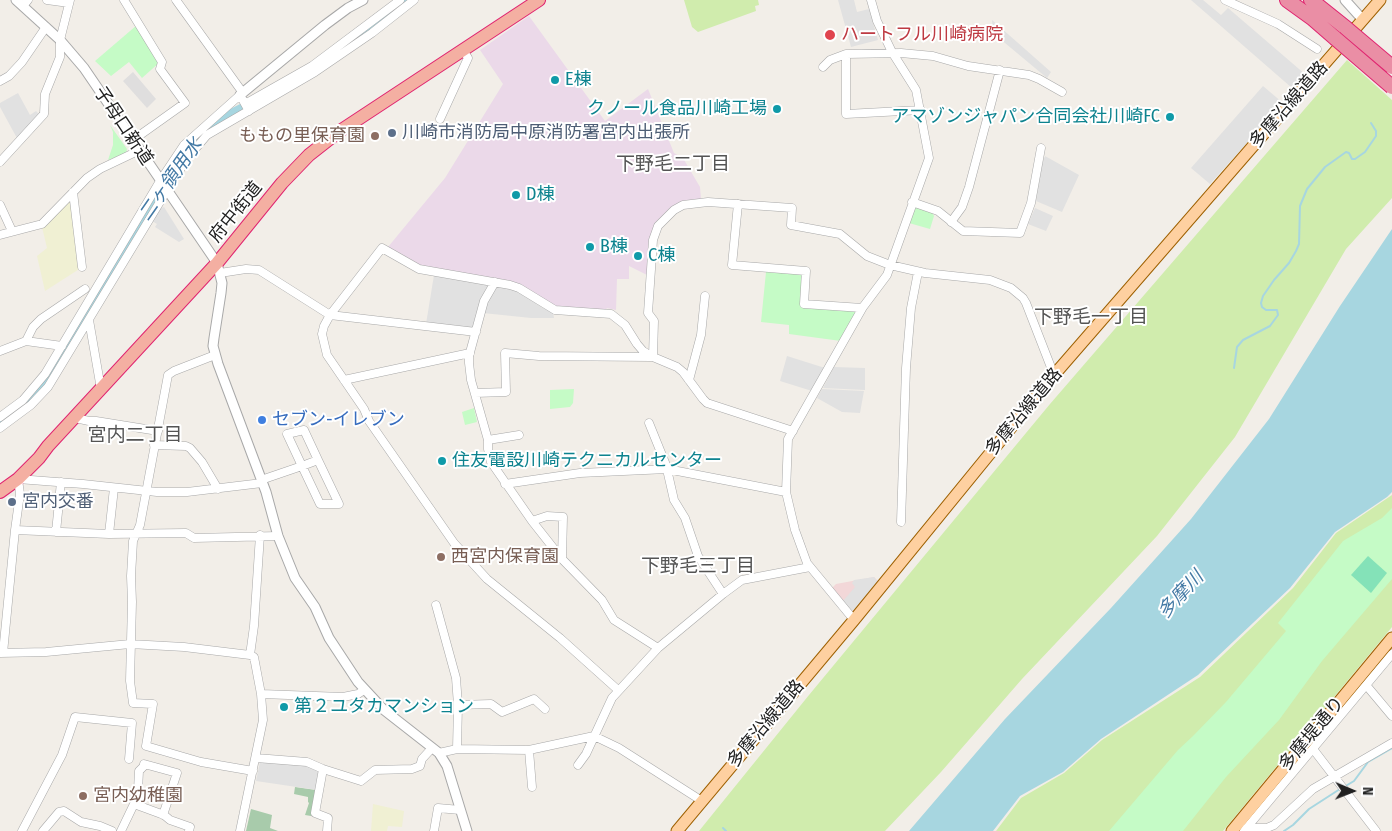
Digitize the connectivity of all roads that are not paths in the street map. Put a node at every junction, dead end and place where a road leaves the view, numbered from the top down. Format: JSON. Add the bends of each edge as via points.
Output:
{"nodes":[{"id":1,"x":47,"y":0,"type":"edge"},
{"id":2,"x":78,"y":0,"type":"edge"},
{"id":3,"x":124,"y":0,"type":"edge"},
{"id":4,"x":176,"y":0,"type":"edge"},
{"id":5,"x":363,"y":0,"type":"edge"},
{"id":6,"x":400,"y":0,"type":"edge"},
{"id":7,"x":414,"y":0,"type":"edge"},
{"id":8,"x":539,"y":0,"type":"edge"},
{"id":9,"x":871,"y":0,"type":"edge"},
{"id":10,"x":1225,"y":0,"type":"edge"},
{"id":11,"x":1287,"y":0,"type":"edge"},
{"id":12,"x":1311,"y":0,"type":"edge"},
{"id":13,"x":1326,"y":0,"type":"edge"},
{"id":14,"x":1345,"y":0,"type":"edge"},
{"id":15,"x":1380,"y":0,"type":"edge"},
{"id":16,"x":23,"y":2,"type":"edge"},
{"id":17,"x":69,"y":4,"type":"edge"},
{"id":18,"x":1363,"y":20,"type":"junction"},
{"id":19,"x":1343,"y":25,"type":"junction"},
{"id":20,"x":46,"y":27,"type":"junction"},
{"id":21,"x":60,"y":40,"type":"junction"},
{"id":22,"x":1317,"y":49,"type":"dead end"},
{"id":23,"x":462,"y":50,"type":"junction"},
{"id":24,"x":892,"y":52,"type":"junction"},
{"id":25,"x":846,"y":55,"type":"junction"},
{"id":26,"x":823,"y":67,"type":"dead end"},
{"id":27,"x":1392,"y":67,"type":"edge"},
{"id":28,"x":1000,"y":70,"type":"junction"},
{"id":29,"x":0,"y":81,"type":"edge"},
{"id":30,"x":1392,"y":87,"type":"edge"},
{"id":31,"x":1062,"y":92,"type":"dead end"},
{"id":32,"x":241,"y":94,"type":"junction"},
{"id":33,"x":247,"y":108,"type":"junction"},
{"id":34,"x":921,"y":110,"type":"junction"},
{"id":35,"x":440,"y":119,"type":"dead end"},
{"id":36,"x":133,"y":140,"type":"junction"},
{"id":37,"x":1041,"y":148,"type":"dead end"},
{"id":38,"x":140,"y":150,"type":"junction"},
{"id":39,"x":0,"y":162,"type":"edge"},
{"id":40,"x":163,"y":185,"type":"junction"},
{"id":41,"x":73,"y":192,"type":"junction"},
{"id":42,"x":912,"y":202,"type":"junction"},
{"id":43,"x":738,"y":204,"type":"junction"},
{"id":44,"x":0,"y":205,"type":"edge"},
{"id":45,"x":951,"y":222,"type":"junction"},
{"id":46,"x":12,"y":231,"type":"junction"},
{"id":47,"x":0,"y":235,"type":"edge"},
{"id":48,"x":890,"y":265,"type":"junction"},
{"id":49,"x":82,"y":267,"type":"dead end"},
{"id":50,"x":219,"y":268,"type":"junction"},
{"id":51,"x":918,"y":272,"type":"junction"},
{"id":52,"x":495,"y":282,"type":"junction"},
{"id":53,"x":85,"y":289,"type":"dead end"},
{"id":54,"x":705,"y":296,"type":"dead end"},
{"id":55,"x":87,"y":306,"type":"junction"},
{"id":56,"x":862,"y":308,"type":"junction"},
{"id":57,"x":330,"y":315,"type":"junction"},
{"id":58,"x":89,"y":320,"type":"junction"},
{"id":59,"x":476,"y":332,"type":"junction"},
{"id":60,"x":26,"y":341,"type":"junction"},
{"id":61,"x":62,"y":346,"type":"junction"},
{"id":62,"x":0,"y":351,"type":"edge"},
{"id":63,"x":470,"y":353,"type":"junction"},
{"id":64,"x":215,"y":355,"type":"junction"},
{"id":65,"x":653,"y":357,"type":"junction"},
{"id":66,"x":1054,"y":375,"type":"junction"},
{"id":67,"x":344,"y":380,"type":"junction"},
{"id":68,"x":689,"y":380,"type":"junction"},
{"id":69,"x":101,"y":389,"type":"junction"},
{"id":70,"x":475,"y":393,"type":"junction"},
{"id":71,"x":34,"y":395,"type":"junction"},
{"id":72,"x":0,"y":417,"type":"edge"},
{"id":73,"x":75,"y":418,"type":"junction"},
{"id":74,"x":648,"y":423,"type":"dead end"},
{"id":75,"x":0,"y":428,"type":"edge"},
{"id":76,"x":793,"y":430,"type":"junction"},
{"id":77,"x":158,"y":431,"type":"junction"},
{"id":78,"x":519,"y":435,"type":"dead end"},
{"id":79,"x":488,"y":440,"type":"junction"},
{"id":80,"x":154,"y":444,"type":"junction"},
{"id":81,"x":318,"y":460,"type":"junction"},
{"id":82,"x":302,"y":466,"type":"junction"},
{"id":83,"x":667,"y":469,"type":"junction"},
{"id":84,"x":18,"y":479,"type":"junction"},
{"id":85,"x":60,"y":482,"type":"junction"},
{"id":86,"x":262,"y":482,"type":"junction"},
{"id":87,"x":504,"y":484,"type":"junction"},
{"id":88,"x":114,"y":488,"type":"junction"},
{"id":89,"x":218,"y":489,"type":"junction"},
{"id":90,"x":0,"y":492,"type":"edge"},
{"id":91,"x":145,"y":492,"type":"junction"},
{"id":92,"x":786,"y":492,"type":"junction"},
{"id":93,"x":532,"y":522,"type":"junction"},
{"id":94,"x":901,"y":522,"type":"dead end"},
{"id":95,"x":15,"y":530,"type":"junction"},
{"id":96,"x":56,"y":532,"type":"junction"},
{"id":97,"x":137,"y":533,"type":"junction"},
{"id":98,"x":109,"y":534,"type":"junction"},
{"id":99,"x":260,"y":535,"type":"junction"},
{"id":100,"x":278,"y":536,"type":"junction"},
{"id":101,"x":562,"y":559,"type":"junction"},
{"id":102,"x":810,"y":567,"type":"junction"},
{"id":103,"x":723,"y":594,"type":"junction"},
{"id":104,"x":436,"y":605,"type":"dead end"},
{"id":105,"x":854,"y":620,"type":"junction"},
{"id":106,"x":1392,"y":638,"type":"edge"},
{"id":107,"x":130,"y":644,"type":"junction"},
{"id":108,"x":658,"y":648,"type":"junction"},
{"id":109,"x":2,"y":653,"type":"edge"},
{"id":110,"x":1392,"y":654,"type":"edge"},
{"id":111,"x":250,"y":655,"type":"junction"},
{"id":112,"x":1366,"y":685,"type":"junction"},
{"id":113,"x":364,"y":690,"type":"junction"},
{"id":114,"x":618,"y":690,"type":"junction"},
{"id":115,"x":262,"y":694,"type":"junction"},
{"id":116,"x":458,"y":705,"type":"junction"},
{"id":117,"x":545,"y":709,"type":"dead end"},
{"id":118,"x":1392,"y":716,"type":"edge"},
{"id":119,"x":594,"y":736,"type":"junction"},
{"id":120,"x":1392,"y":743,"type":"edge"},
{"id":121,"x":457,"y":749,"type":"junction"},
{"id":122,"x":1313,"y":749,"type":"junction"},
{"id":123,"x":529,"y":750,"type":"junction"},
{"id":124,"x":435,"y":751,"type":"junction"},
{"id":125,"x":256,"y":758,"type":"junction"},
{"id":126,"x":129,"y":759,"type":"dead end"},
{"id":127,"x":578,"y":765,"type":"dead end"},
{"id":128,"x":323,"y":769,"type":"junction"},
{"id":129,"x":253,"y":771,"type":"junction"},
{"id":130,"x":1335,"y":776,"type":"junction"},
{"id":131,"x":532,"y":787,"type":"dead end"},
{"id":132,"x":702,"y":802,"type":"junction"},
{"id":133,"x":134,"y":804,"type":"junction"},
{"id":134,"x":460,"y":810,"type":"junction"},
{"id":135,"x":163,"y":815,"type":"junction"},
{"id":136,"x":1245,"y":829,"type":"edge"},
{"id":137,"x":1268,"y":829,"type":"edge"},
{"id":138,"x":22,"y":831,"type":"edge"},
{"id":139,"x":43,"y":831,"type":"edge"},
{"id":140,"x":112,"y":831,"type":"edge"},
{"id":141,"x":121,"y":831,"type":"edge"},
{"id":142,"x":190,"y":831,"type":"edge"},
{"id":143,"x":240,"y":831,"type":"edge"},
{"id":144,"x":327,"y":831,"type":"edge"},
{"id":145,"x":434,"y":831,"type":"edge"},
{"id":146,"x":467,"y":831,"type":"edge"},
{"id":147,"x":677,"y":831,"type":"edge"},
{"id":148,"x":1232,"y":831,"type":"edge"},
{"id":149,"x":1376,"y":831,"type":"edge"}],
"edges":[{"from":1,"to":17,"type":"street"},
{"from":2,"to":17,"type":"street"},
{"from":3,"to":36,"type":"street","via":[[162,62],[160,70],[185,102]]},
{"from":4,"to":32,"type":"street"},
{"from":5,"to":32,"type":"street","via":[[325,25]]},
{"from":6,"to":33,"type":"street","via":[[312,66]]},
{"from":7,"to":33,"type":"street","via":[[315,72]]},
{"from":8,"to":23,"type":"highway","name":"府中街道"},
{"from":9,"to":24,"type":"street"},
{"from":10,"to":22,"type":"street","via":[[1278,24]]},
{"from":11,"to":30,"type":"highway","bridge":true},
{"from":12,"to":19,"type":"highway"},
{"from":13,"to":19,"type":"highway"},
{"from":14,"to":18,"type":"street"},
{"from":15,"to":18,"type":"main road","name":"多摩沿線道路"},
{"from":16,"to":20,"type":"street","name":"子母口新道"},
{"from":17,"to":21,"type":"street"},
{"from":18,"to":66,"type":"main road","name":"多摩沿線道路"},
{"from":19,"to":27,"type":"highway","bridge":true},
{"from":20,"to":21,"type":"street","name":"子母口新道"},
{"from":20,"to":29,"type":"street","via":[[22,62]]},
{"from":21,"to":36,"type":"street","name":"子母口新道","via":[[84,68]]},
{"from":21,"to":39,"type":"street","via":[[60,57],[46,94],[44,114]]},
{"from":23,"to":35,"type":"street","via":[[468,58]]},
{"from":23,"to":50,"type":"highway","name":"府中街道","via":[[322,144],[282,183]]},
{"from":24,"to":25,"type":"street"},
{"from":24,"to":28,"type":"street","via":[[933,56],[968,66]]},
{"from":24,"to":34,"type":"street","via":[[916,90]]},
{"from":25,"to":26,"type":"street","via":[[830,60]]},
{"from":25,"to":34,"type":"street","via":[[846,114]]},
{"from":28,"to":31,"type":"street","via":[[1039,79]]},
{"from":28,"to":45,"type":"street","via":[[969,187]]},
{"from":32,"to":33,"type":"street"},
{"from":32,"to":40,"type":"street","via":[[184,145]]},
{"from":33,"to":40,"type":"street","via":[[207,135]]},
{"from":34,"to":42,"type":"street","via":[[928,158]]},
{"from":36,"to":38,"type":"street","name":"子母口新道"},
{"from":37,"to":45,"type":"street","via":[[1032,203],[1020,233],[962,231]]},
{"from":38,"to":40,"type":"street","name":"子母口新道"},
{"from":38,"to":41,"type":"street","via":[[100,169]]},
{"from":40,"to":50,"type":"street","name":"子母口新道"},
{"from":40,"to":55,"type":"street"},
{"from":40,"to":58,"type":"street"},
{"from":41,"to":46,"type":"street","via":[[42,224]]},
{"from":41,"to":49,"type":"street"},
{"from":42,"to":45,"type":"street","via":[[938,211]]},
{"from":42,"to":48,"type":"street"},
{"from":43,"to":48,"type":"street","via":[[792,208],[791,225],[840,234],[867,256]]},
{"from":43,"to":56,"type":"street","via":[[732,265],[806,271],[804,304]]},
{"from":43,"to":65,"type":"street","via":[[708,202],[683,205],[658,226],[653,240],[648,313],[654,321]]},
{"from":44,"to":46,"type":"street"},
{"from":46,"to":47,"type":"street"},
{"from":48,"to":51,"type":"street"},
{"from":48,"to":56,"type":"street"},
{"from":50,"to":57,"type":"street","via":[[259,270]]},
{"from":50,"to":64,"type":"street","via":[[222,292],[214,338]]},
{"from":50,"to":69,"type":"highway","name":"府中街道"},
{"from":51,"to":66,"type":"street","via":[[990,280],[1020,294]]},
{"from":51,"to":94,"type":"street","via":[[906,368]]},
{"from":52,"to":57,"type":"street","via":[[419,269],[382,248]]},
{"from":52,"to":59,"type":"street","via":[[484,301]]},
{"from":52,"to":65,"type":"street","via":[[519,288],[555,310],[611,314]]},
{"from":53,"to":60,"type":"street","via":[[41,319]]},
{"from":54,"to":68,"type":"street","via":[[701,335]]},
{"from":55,"to":58,"type":"street"},
{"from":55,"to":61,"type":"street"},
{"from":56,"to":76,"type":"street"},
{"from":57,"to":59,"type":"street"},
{"from":57,"to":67,"type":"street","via":[[322,334],[323,344]]},
{"from":58,"to":69,"type":"street"},
{"from":58,"to":71,"type":"street","via":[[48,387]]},
{"from":59,"to":63,"type":"street"},
{"from":60,"to":61,"type":"street"},
{"from":60,"to":62,"type":"street"},
{"from":61,"to":71,"type":"street"},
{"from":63,"to":67,"type":"street"},
{"from":63,"to":70,"type":"street"},
{"from":64,"to":77,"type":"street","via":[[168,375]]},
{"from":64,"to":86,"type":"street"},
{"from":65,"to":68,"type":"street","via":[[677,367]]},
{"from":65,"to":70,"type":"street","via":[[505,353],[506,392]]},
{"from":66,"to":105,"type":"main road","name":"多摩沿線道路"},
{"from":67,"to":114,"type":"street","via":[[369,421],[469,561]]},
{"from":68,"to":76,"type":"street","via":[[707,403]]},
{"from":69,"to":73,"type":"highway","name":"府中街道"},
{"from":70,"to":79,"type":"street"},
{"from":71,"to":72,"type":"street"},
{"from":71,"to":75,"type":"street","via":[[31,406]]},
{"from":73,"to":77,"type":"street"},
{"from":73,"to":84,"type":"highway","name":"府中街道"},
{"from":74,"to":83,"type":"street"},
{"from":76,"to":92,"type":"street","via":[[788,439]]},
{"from":77,"to":80,"type":"street"},
{"from":78,"to":79,"type":"street"},
{"from":79,"to":87,"type":"street","via":[[491,462]]},
{"from":80,"to":89,"type":"street","via":[[190,448]]},
{"from":80,"to":91,"type":"street"},
{"from":81,"to":82,"type":"street"},
{"from":81,"to":82,"type":"street","via":[[304,430],[287,434]]},
{"from":81,"to":82,"type":"street","via":[[339,504],[320,504]]},
{"from":82,"to":86,"type":"street"},
{"from":83,"to":87,"type":"street","via":[[580,473]]},
{"from":83,"to":92,"type":"street"},
{"from":83,"to":103,"type":"street","via":[[674,500],[698,556]]},
{"from":84,"to":85,"type":"street"},
{"from":84,"to":90,"type":"highway","name":"府中街道"},
{"from":84,"to":95,"type":"street","via":[[20,494]]},
{"from":85,"to":88,"type":"street"},
{"from":85,"to":96,"type":"street"},
{"from":86,"to":89,"type":"street"},
{"from":86,"to":100,"type":"street"},
{"from":87,"to":93,"type":"street"},
{"from":88,"to":91,"type":"street"},
{"from":88,"to":98,"type":"street"},
{"from":89,"to":91,"type":"street"},
{"from":91,"to":97,"type":"street"},
{"from":92,"to":102,"type":"street","via":[[795,530]]},
{"from":93,"to":101,"type":"street"},
{"from":93,"to":101,"type":"street","via":[[547,516],[562,517]]},
{"from":95,"to":96,"type":"street"},
{"from":95,"to":109,"type":"street"},
{"from":96,"to":98,"type":"street"},
{"from":97,"to":98,"type":"street"},
{"from":97,"to":99,"type":"street","via":[[186,533],[194,538]]},
{"from":97,"to":107,"type":"street","via":[[133,541]]},
{"from":99,"to":100,"type":"street"},
{"from":99,"to":111,"type":"street"},
{"from":100,"to":113,"type":"street","via":[[295,578],[315,607],[329,638]]},
{"from":101,"to":108,"type":"street","via":[[602,600],[614,620]]},
{"from":102,"to":103,"type":"street","via":[[742,580]]},
{"from":102,"to":105,"type":"street"},
{"from":103,"to":108,"type":"street"},
{"from":104,"to":116,"type":"street","via":[[456,678]]},
{"from":105,"to":132,"type":"main road","name":"多摩沿線道路"},
{"from":106,"to":148,"type":"main road","name":"多摩堤通り"},
{"from":107,"to":109,"type":"street"},
{"from":107,"to":111,"type":"street"},
{"from":107,"to":129,"type":"street","via":[[133,703],[153,704],[146,746],[201,762]]},
{"from":108,"to":114,"type":"street"},
{"from":110,"to":112,"type":"street"},
{"from":111,"to":115,"type":"street","via":[[254,657]]},
{"from":112,"to":118,"type":"street"},
{"from":112,"to":122,"type":"street"},
{"from":113,"to":115,"type":"street","via":[[343,697]]},
{"from":113,"to":124,"type":"street"},
{"from":114,"to":119,"type":"street"},
{"from":115,"to":125,"type":"street","via":[[263,720]]},
{"from":116,"to":117,"type":"street","via":[[491,704],[502,712],[534,699]]},
{"from":116,"to":121,"type":"street"},
{"from":119,"to":123,"type":"street"},
{"from":119,"to":127,"type":"street"},
{"from":119,"to":132,"type":"street","via":[[619,748]]},
{"from":120,"to":130,"type":"street"},
{"from":121,"to":123,"type":"street"},
{"from":121,"to":124,"type":"street"},
{"from":122,"to":130,"type":"street"},
{"from":122,"to":136,"type":"street"},
{"from":123,"to":131,"type":"street"},
{"from":124,"to":128,"type":"street","via":[[422,759],[420,766],[375,770],[361,781]]},
{"from":124,"to":134,"type":"street","via":[[447,766]]},
{"from":125,"to":128,"type":"street","via":[[307,762]]},
{"from":125,"to":129,"type":"street"},
{"from":126,"to":138,"type":"street","via":[[132,723],[74,717],[62,755]]},
{"from":128,"to":144,"type":"street","via":[[315,813],[328,818]]},
{"from":129,"to":143,"type":"street"},
{"from":130,"to":137,"type":"street","via":[[1313,789]]},
{"from":130,"to":149,"type":"street"},
{"from":132,"to":147,"type":"main road","name":"多摩沿線道路"},
{"from":133,"to":135,"type":"street"},
{"from":133,"to":135,"type":"street","via":[[139,771],[144,764],[177,773]]},
{"from":133,"to":141,"type":"street"},
{"from":134,"to":145,"type":"street","via":[[438,808]]},
{"from":134,"to":146,"type":"street"},
{"from":135,"to":142,"type":"street","via":[[190,828]]},
{"from":136,"to":137,"type":"street"},
{"from":139,"to":140,"type":"street","via":[[59,812],[64,812],[81,822]]}]}
